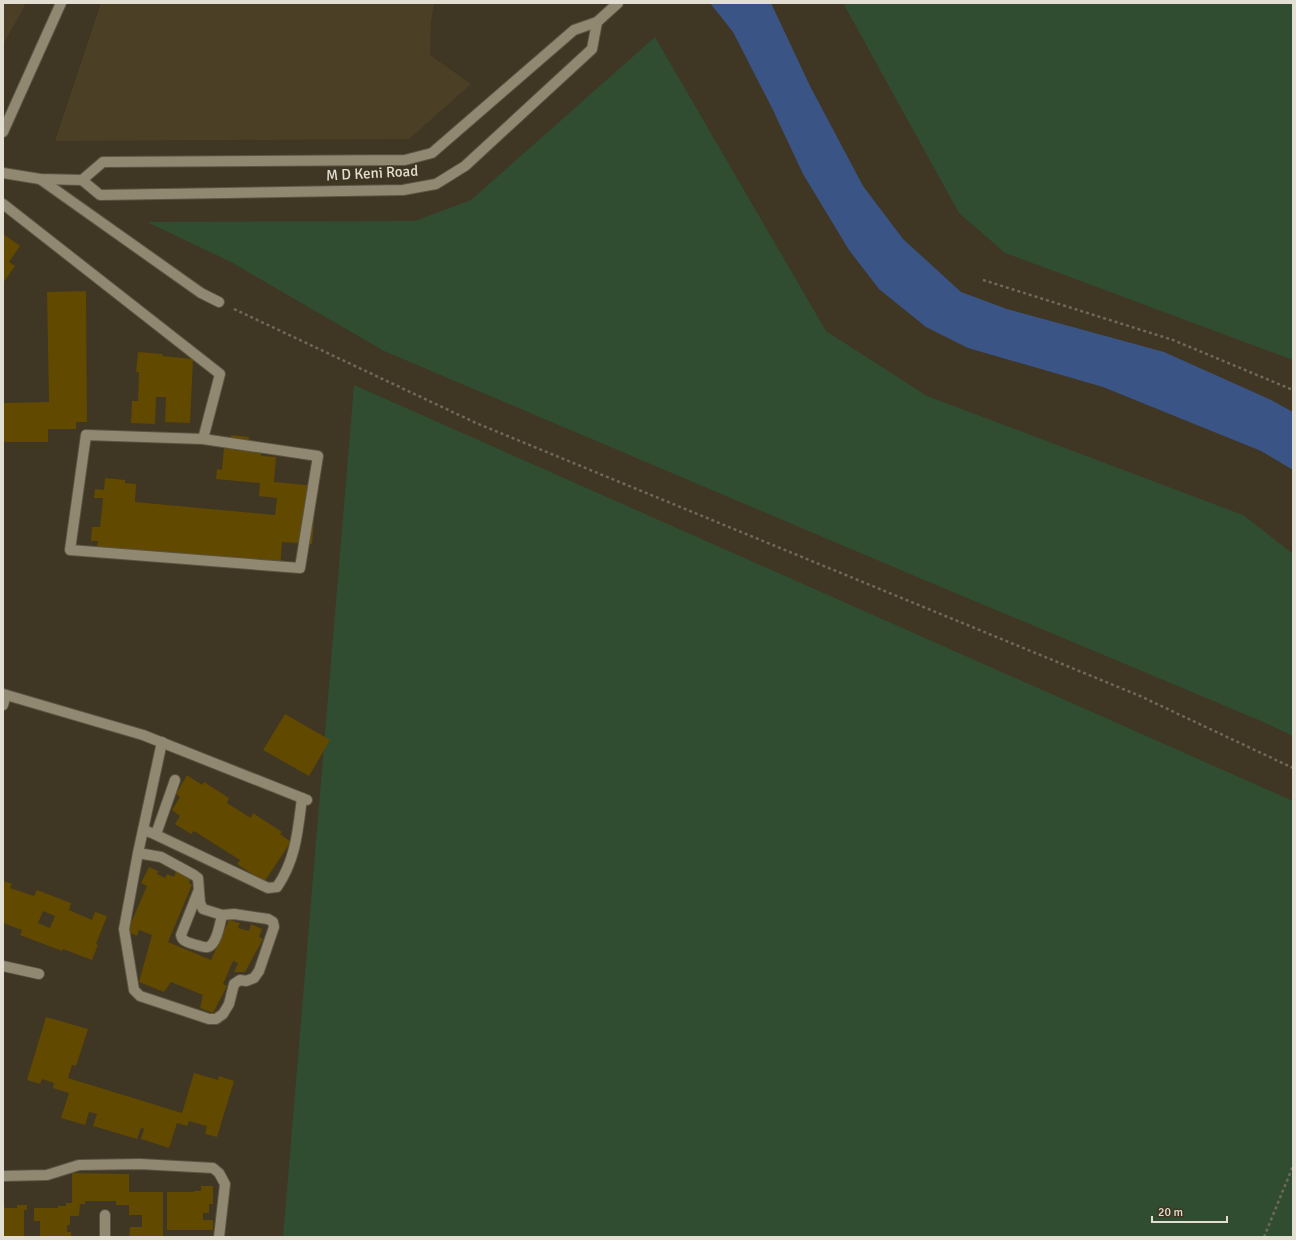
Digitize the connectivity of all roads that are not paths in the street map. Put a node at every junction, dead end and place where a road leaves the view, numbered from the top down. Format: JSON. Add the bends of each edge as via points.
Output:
{"nodes":[{"id":1,"x":61,"y":3,"type":"edge"},
{"id":2,"x":618,"y":3,"type":"edge"},
{"id":3,"x":597,"y":22,"type":"junction"},
{"id":4,"x":3,"y":132,"type":"edge"},
{"id":5,"x":3,"y":173,"type":"edge"},
{"id":6,"x":40,"y":179,"type":"junction"},
{"id":7,"x":82,"y":180,"type":"junction"},
{"id":8,"x":3,"y":204,"type":"edge"},
{"id":9,"x":219,"y":302,"type":"road end"},
{"id":10,"x":203,"y":439,"type":"junction"},
{"id":11,"x":4,"y":698,"type":"edge"},
{"id":12,"x":162,"y":742,"type":"junction"},
{"id":13,"x":175,"y":780,"type":"dead end"},
{"id":14,"x":143,"y":830,"type":"junction"},
{"id":15,"x":156,"y":834,"type":"junction"},
{"id":16,"x":138,"y":854,"type":"junction"},
{"id":17,"x":199,"y":890,"type":"junction"},
{"id":18,"x":222,"y":915,"type":"junction"},
{"id":19,"x":3,"y":966,"type":"edge"},
{"id":20,"x":40,"y":974,"type":"dead end"},
{"id":21,"x":3,"y":1176,"type":"edge"},
{"id":22,"x":105,"y":1215,"type":"dead end"},
{"id":23,"x":105,"y":1237,"type":"edge"},
{"id":24,"x":220,"y":1237,"type":"edge"}],
"edges":[{"from":1,"to":4,"type":"street"},
{"from":2,"to":3,"type":"street","name":"M D Keni Road"},
{"from":3,"to":7,"type":"street","name":"M D Keni Road","via":[[574,30],[432,153],[405,160],[103,162]]},
{"from":3,"to":7,"type":"street","name":"M D Keni Road","via":[[592,49],[465,166],[436,184],[403,190],[100,196]]},
{"from":5,"to":6,"type":"street"},
{"from":6,"to":7,"type":"street"},
{"from":6,"to":9,"type":"street","via":[[201,293]]},
{"from":8,"to":10,"type":"street","via":[[220,374]]},
{"from":10,"to":10,"type":"street","via":[[86,435],[70,550],[300,568],[318,456]]},
{"from":11,"to":12,"type":"street"},
{"from":12,"to":14,"type":"street"},
{"from":12,"to":15,"type":"street","via":[[304,799],[297,840],[285,876],[277,886],[268,888]]},
{"from":13,"to":15,"type":"street"},
{"from":14,"to":15,"type":"street"},
{"from":14,"to":16,"type":"street"},
{"from":16,"to":17,"type":"street","via":[[161,857],[194,874],[198,878]]},
{"from":16,"to":18,"type":"street","via":[[124,929],[134,990],[140,996],[209,1019],[216,1019],[224,1014],[234,984],[240,980],[254,978],[259,971],[274,926],[268,919],[234,914]]},
{"from":17,"to":18,"type":"street","via":[[200,903],[204,909]]},
{"from":17,"to":18,"type":"street","via":[[182,938],[206,948],[210,946],[216,938]]},
{"from":19,"to":20,"type":"street"},
{"from":21,"to":24,"type":"street","via":[[47,1175],[79,1165],[140,1164],[213,1168],[225,1184]]},
{"from":22,"to":23,"type":"street"}]}
